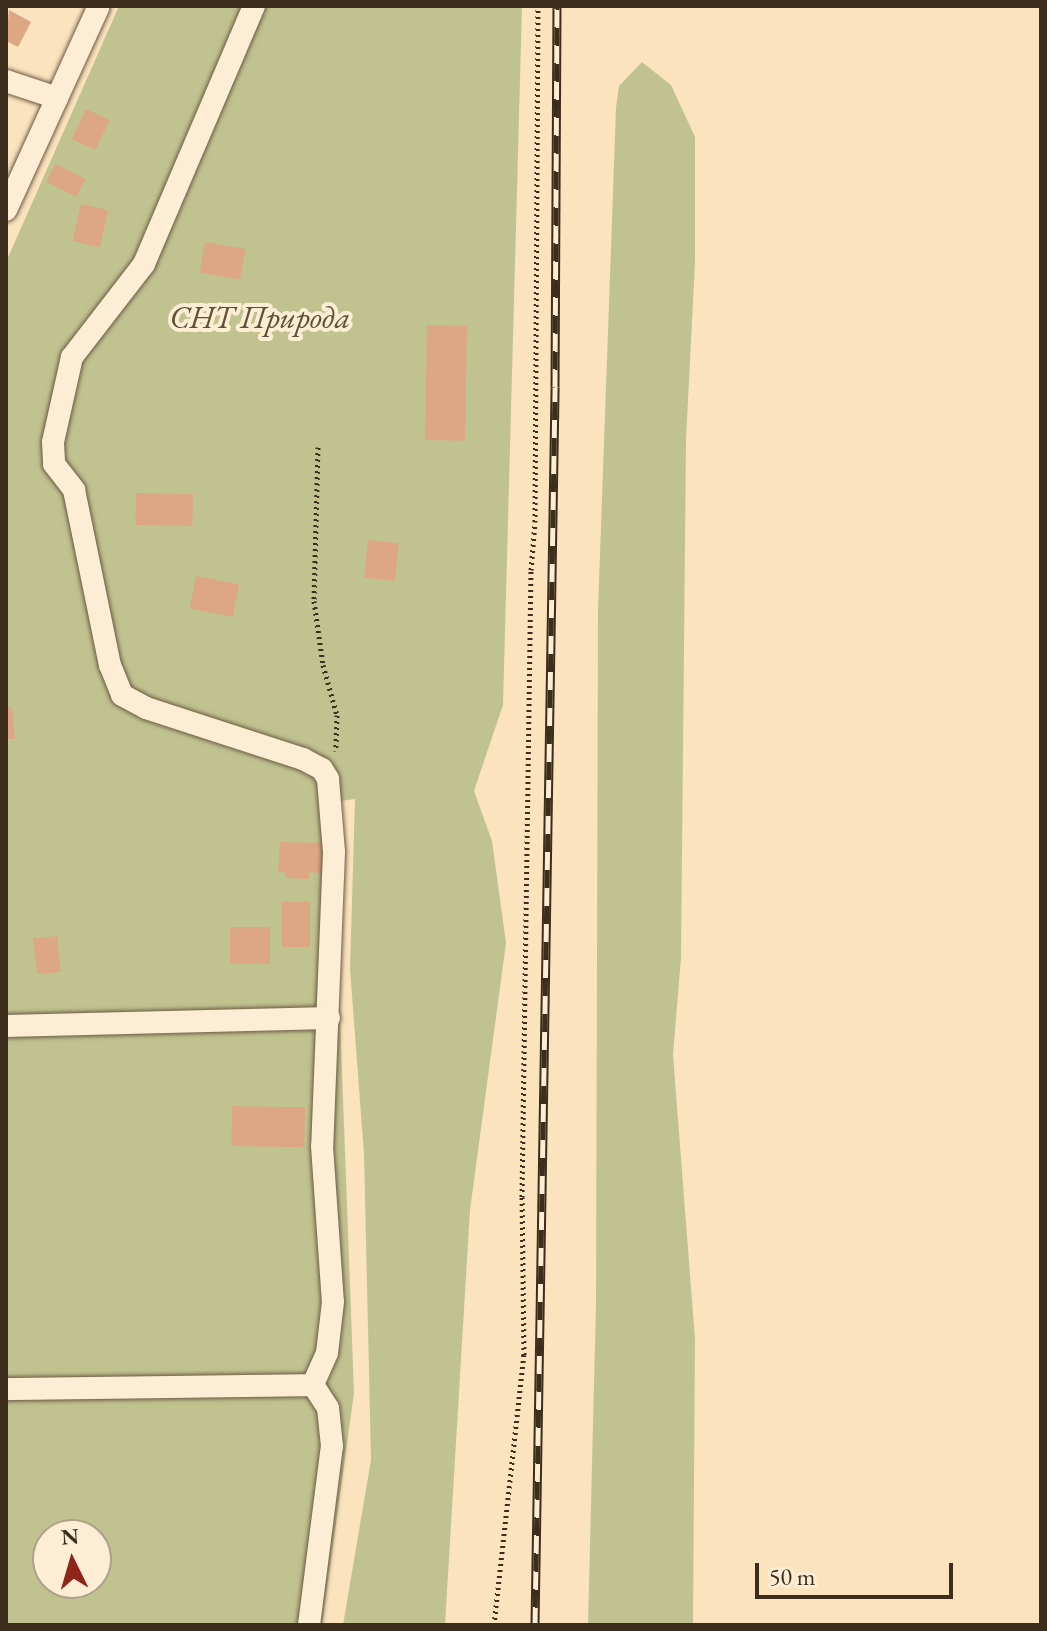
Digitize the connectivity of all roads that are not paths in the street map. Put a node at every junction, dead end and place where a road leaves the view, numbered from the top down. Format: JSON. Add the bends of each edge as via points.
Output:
{"nodes":[{"id":1,"x":99,"y":6,"type":"edge"},
{"id":2,"x":254,"y":6,"type":"edge"},
{"id":3,"x":6,"y":81,"type":"edge"},
{"id":4,"x":57,"y":98,"type":"junction"},
{"id":5,"x":6,"y":210,"type":"edge"},
{"id":6,"x":329,"y":1018,"type":"junction"},
{"id":7,"x":6,"y":1026,"type":"edge"},
{"id":8,"x":313,"y":1385,"type":"junction"},
{"id":9,"x":6,"y":1389,"type":"edge"},
{"id":10,"x":309,"y":1625,"type":"edge"}],
"edges":[{"from":1,"to":4,"type":"street"},
{"from":2,"to":6,"type":"street","via":[[144,264],[72,357],[53,442],[54,464],[74,490],[110,665],[122,695],[146,708],[303,759],[322,769],[328,779],[334,852]]},
{"from":3,"to":4,"type":"street"},
{"from":4,"to":5,"type":"street"},
{"from":6,"to":7,"type":"street"},
{"from":6,"to":8,"type":"street","via":[[322,1146],[333,1302],[327,1353]]},
{"from":8,"to":9,"type":"street"},
{"from":8,"to":10,"type":"street","via":[[328,1408],[332,1446]]}]}
